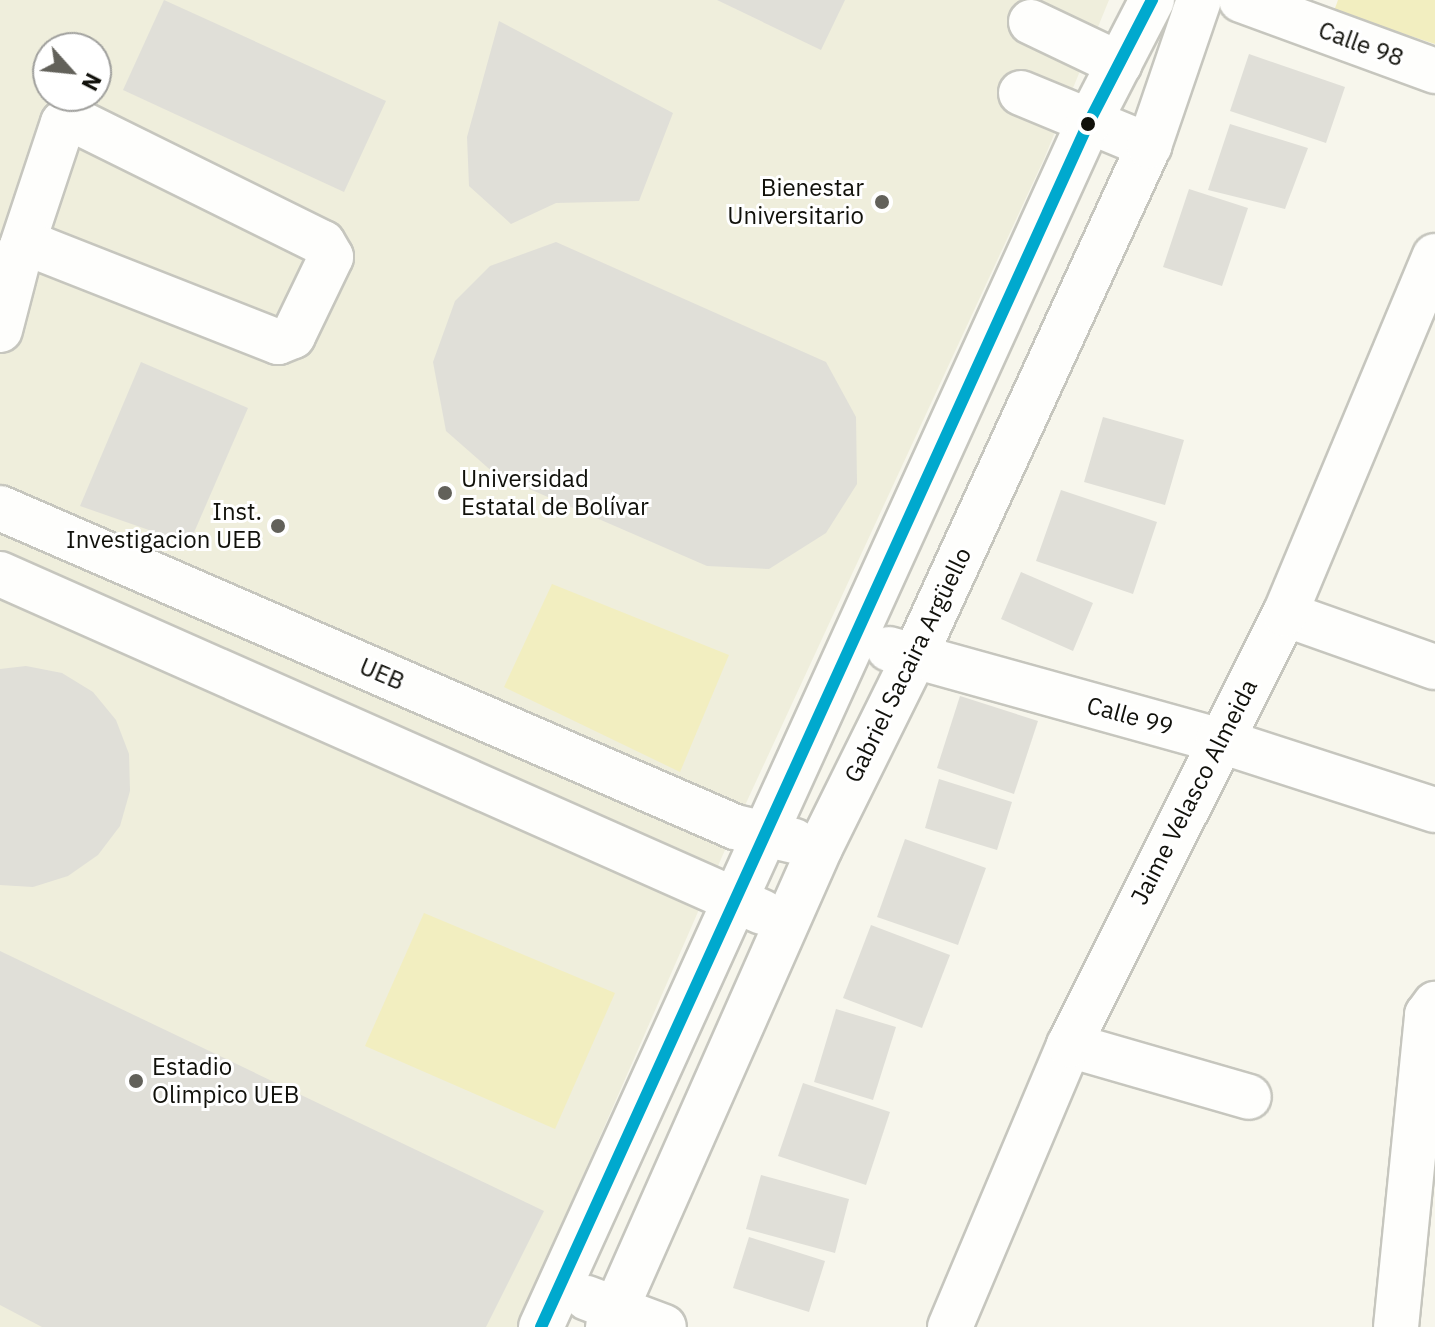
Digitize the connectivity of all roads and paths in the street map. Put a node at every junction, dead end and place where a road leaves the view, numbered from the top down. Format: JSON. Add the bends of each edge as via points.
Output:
{"nodes":[{"id":1,"x":1152,"y":0,"type":"edge"},
{"id":2,"x":1199,"y":0,"type":"edge"},
{"id":3,"x":1241,"y":0,"type":"edge"},
{"id":4,"x":1031,"y":22,"type":"dead end"},
{"id":5,"x":1119,"y":64,"type":"junction"},
{"id":6,"x":1435,"y":71,"type":"edge"},
{"id":7,"x":1021,"y":93,"type":"dead end"},
{"id":8,"x":1088,"y":124,"type":"junction"},
{"id":9,"x":1149,"y":146,"type":"junction"},
{"id":10,"x":21,"y":249,"type":"junction"},
{"id":11,"x":1435,"y":256,"type":"edge"},
{"id":12,"x":0,"y":330,"type":"edge"},
{"id":13,"x":0,"y":508,"type":"edge"},
{"id":14,"x":0,"y":574,"type":"edge"},
{"id":15,"x":1285,"y":614,"type":"junction"},
{"id":16,"x":855,"y":637,"type":"junction"},
{"id":17,"x":914,"y":658,"type":"junction"},
{"id":18,"x":1435,"y":667,"type":"edge"},
{"id":19,"x":1218,"y":740,"type":"junction"},
{"id":20,"x":1435,"y":810,"type":"edge"},
{"id":21,"x":765,"y":834,"type":"junction"},
{"id":22,"x":820,"y":848,"type":"junction"},
{"id":23,"x":733,"y":903,"type":"junction"},
{"id":24,"x":788,"y":920,"type":"junction"},
{"id":25,"x":1435,"y":1004,"type":"edge"},
{"id":26,"x":1069,"y":1045,"type":"junction"},
{"id":27,"x":1249,"y":1097,"type":"dead end"},
{"id":28,"x":560,"y":1287,"type":"junction"},
{"id":29,"x":612,"y":1318,"type":"edge"},
{"id":30,"x":541,"y":1327,"type":"edge"},
{"id":31,"x":664,"y":1327,"type":"edge"},
{"id":32,"x":950,"y":1327,"type":"edge"},
{"id":33,"x":1396,"y":1327,"type":"edge"}],
"edges":[{"from":1,"to":5,"type":"street"},
{"from":2,"to":9,"type":"street","name":"Gabriel Sacaira Argüello"},
{"from":3,"to":6,"type":"street","name":"Calle 98"},
{"from":4,"to":5,"type":"street"},
{"from":5,"to":8,"type":"street"},
{"from":7,"to":8,"type":"street"},
{"from":8,"to":9,"type":"street"},
{"from":8,"to":16,"type":"street"},
{"from":9,"to":17,"type":"street","name":"Gabriel Sacaira Argüello"},
{"from":10,"to":10,"type":"street","via":[[42,249],[278,342],[293,336],[331,257],[323,243],[70,118],[63,123]]},
{"from":10,"to":12,"type":"street"},
{"from":11,"to":15,"type":"street","name":"Jaime Velasco Almeida"},
{"from":13,"to":21,"type":"street","name":"UEB","via":[[735,827]]},
{"from":14,"to":23,"type":"street"},
{"from":15,"to":18,"type":"street"},
{"from":15,"to":19,"type":"street","name":"Jaime Velasco Almeida"},
{"from":16,"to":17,"type":"street","name":"Calle 99"},
{"from":16,"to":21,"type":"street"},
{"from":17,"to":19,"type":"street","name":"Calle 99"},
{"from":17,"to":22,"type":"street","name":"Gabriel Sacaira Argüello"},
{"from":19,"to":20,"type":"street","name":"Calle 99"},
{"from":19,"to":26,"type":"street","name":"Jaime Velasco Almeida"},
{"from":21,"to":22,"type":"street","name":"UEB"},
{"from":21,"to":23,"type":"street"},
{"from":22,"to":24,"type":"street","name":"Gabriel Sacaira Argüello"},
{"from":23,"to":24,"type":"street"},
{"from":23,"to":28,"type":"street"},
{"from":24,"to":29,"type":"street","name":"Gabriel Sacaira Argüello"},
{"from":25,"to":33,"type":"street","via":[[1427,1015]]},
{"from":26,"to":27,"type":"street"},
{"from":26,"to":32,"type":"street","name":"Jaime Velasco Almeida"},
{"from":28,"to":29,"type":"street"},
{"from":28,"to":30,"type":"street"},
{"from":29,"to":31,"type":"street"}]}
